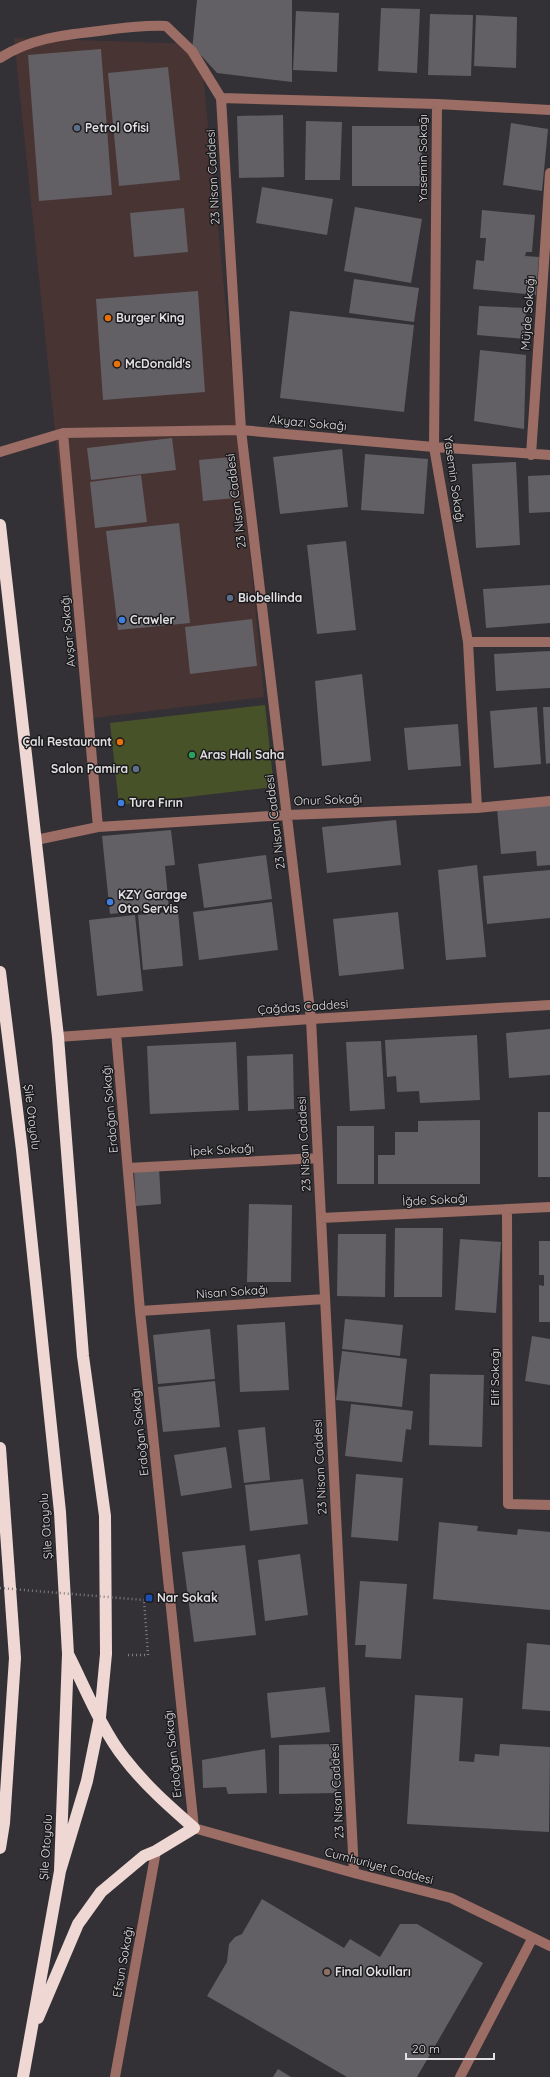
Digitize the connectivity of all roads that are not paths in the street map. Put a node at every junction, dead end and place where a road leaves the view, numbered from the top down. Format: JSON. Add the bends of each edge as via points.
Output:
{"nodes":[{"id":1,"x":0,"y":58,"type":"edge"},
{"id":2,"x":221,"y":98,"type":"junction"},
{"id":3,"x":437,"y":104,"type":"junction"},
{"id":4,"x":550,"y":110,"type":"edge"},
{"id":5,"x":550,"y":173,"type":"edge"},
{"id":6,"x":241,"y":430,"type":"junction"},
{"id":7,"x":63,"y":433,"type":"junction"},
{"id":8,"x":434,"y":448,"type":"junction"},
{"id":9,"x":0,"y":452,"type":"edge"},
{"id":10,"x":531,"y":455,"type":"junction"},
{"id":11,"x":550,"y":455,"type":"edge"},
{"id":12,"x":0,"y":525,"type":"edge"},
{"id":13,"x":468,"y":642,"type":"junction"},
{"id":14,"x":550,"y":642,"type":"edge"},
{"id":15,"x":550,"y":801,"type":"edge"},
{"id":16,"x":478,"y":808,"type":"junction"},
{"id":17,"x":287,"y":815,"type":"junction"},
{"id":18,"x":98,"y":827,"type":"junction"},
{"id":19,"x":36,"y":840,"type":"junction"},
{"id":20,"x":0,"y":972,"type":"edge"},
{"id":21,"x":550,"y":1006,"type":"edge"},
{"id":22,"x":311,"y":1019,"type":"junction"},
{"id":23,"x":116,"y":1033,"type":"junction"},
{"id":24,"x":58,"y":1037,"type":"junction"},
{"id":25,"x":318,"y":1158,"type":"junction"},
{"id":26,"x":128,"y":1168,"type":"junction"},
{"id":27,"x":550,"y":1207,"type":"edge"},
{"id":28,"x":507,"y":1209,"type":"junction"},
{"id":29,"x":321,"y":1218,"type":"junction"},
{"id":30,"x":325,"y":1299,"type":"junction"},
{"id":31,"x":140,"y":1311,"type":"junction"},
{"id":32,"x":0,"y":1448,"type":"edge"},
{"id":33,"x":550,"y":1506,"type":"edge"},
{"id":34,"x":68,"y":1654,"type":"junction"},
{"id":35,"x":100,"y":1718,"type":"junction"},
{"id":36,"x":194,"y":1828,"type":"junction"},
{"id":37,"x":0,"y":1848,"type":"edge"},
{"id":38,"x":156,"y":1851,"type":"junction"},
{"id":39,"x":60,"y":1871,"type":"junction"},
{"id":40,"x":354,"y":1873,"type":"junction"},
{"id":41,"x":532,"y":1938,"type":"junction"},
{"id":42,"x":550,"y":1946,"type":"edge"},
{"id":43,"x":29,"y":2039,"type":"junction"},
{"id":44,"x":23,"y":2077,"type":"edge"},
{"id":45,"x":115,"y":2077,"type":"edge"},
{"id":46,"x":460,"y":2077,"type":"edge"}],
"edges":[{"from":1,"to":2,"type":"street","via":[[47,37],[138,26],[166,26],[192,51]]},
{"from":2,"to":3,"type":"street"},
{"from":2,"to":6,"type":"street","name":"23 Nisan Caddesi"},
{"from":3,"to":4,"type":"street"},
{"from":3,"to":8,"type":"street","name":"Yasemin Sokağı"},
{"from":5,"to":10,"type":"street","name":"Müjde Sokağı"},
{"from":6,"to":7,"type":"street","name":"Akyazı Sokağı"},
{"from":6,"to":8,"type":"street","name":"Akyazı Sokağı"},
{"from":6,"to":17,"type":"street","name":"23 Nisan Caddesi"},
{"from":7,"to":9,"type":"street","name":"Akyazı Sokağı"},
{"from":7,"to":18,"type":"street","name":"Avşar Sokağı"},
{"from":8,"to":10,"type":"street","name":"Akyazı Sokağı"},
{"from":8,"to":13,"type":"street","name":"Yasemin Sokağı"},
{"from":10,"to":11,"type":"street","name":"Akyazı Sokağı"},
{"from":12,"to":19,"type":"highway"},
{"from":13,"to":14,"type":"street"},
{"from":13,"to":16,"type":"street","name":"Yasemin Sokağı"},
{"from":15,"to":16,"type":"street","name":"Onur Sokağı"},
{"from":16,"to":17,"type":"street","name":"Onur Sokağı"},
{"from":17,"to":18,"type":"street","name":"Onur Sokağı"},
{"from":17,"to":22,"type":"street","name":"23 Nisan Caddesi"},
{"from":18,"to":19,"type":"street","name":"Onur Sokağı"},
{"from":19,"to":24,"type":"highway"},
{"from":20,"to":34,"type":"highway","name":"Şile Otoyolu","via":[[22,1150],[60,1512]]},
{"from":21,"to":22,"type":"street","name":"Çağdaş Caddesi"},
{"from":22,"to":23,"type":"street","name":"Çağdaş Caddesi"},
{"from":22,"to":25,"type":"street","name":"23 Nisan Caddesi"},
{"from":23,"to":24,"type":"street","name":"Çağdaş Caddesi"},
{"from":23,"to":26,"type":"street","name":"Erdoğan Sokağı"},
{"from":24,"to":35,"type":"highway","via":[[84,1356],[105,1516],[106,1654]]},
{"from":25,"to":26,"type":"street","name":"İpek Sokağı"},
{"from":25,"to":29,"type":"street","name":"23 Nisan Caddesi"},
{"from":26,"to":31,"type":"street","name":"Erdoğan Sokağı"},
{"from":27,"to":28,"type":"street","name":"İğde Sokağı"},
{"from":28,"to":29,"type":"street","name":"İğde Sokağı"},
{"from":28,"to":33,"type":"street","name":"Elif Sokağı","via":[[508,1504]]},
{"from":29,"to":30,"type":"street","name":"23 Nisan Caddesi"},
{"from":30,"to":31,"type":"street","name":"Nisan Sokağı"},
{"from":30,"to":40,"type":"street","name":"23 Nisan Caddesi"},
{"from":31,"to":36,"type":"street","name":"Erdoğan Sokağı"},
{"from":32,"to":37,"type":"highway","via":[[15,1658],[4,1823]]},
{"from":34,"to":35,"type":"highway"},
{"from":34,"to":39,"type":"highway","name":"Şile Otoyolu"},
{"from":35,"to":36,"type":"highway","via":[[124,1758],[156,1794]]},
{"from":35,"to":39,"type":"highway","via":[[88,1782]]},
{"from":36,"to":38,"type":"highway"},
{"from":36,"to":40,"type":"street","name":"Cumhuriyet Caddesi"},
{"from":38,"to":43,"type":"highway","via":[[144,1856],[101,1892],[78,1924]]},
{"from":38,"to":45,"type":"street","name":"Efsun Sokağı"},
{"from":39,"to":43,"type":"highway","name":"Şile Otoyolu"},
{"from":40,"to":41,"type":"street","name":"Cumhuriyet Caddesi","via":[[451,1898]]},
{"from":41,"to":42,"type":"street","name":"Cumhuriyet Caddesi"},
{"from":41,"to":46,"type":"street"},
{"from":43,"to":44,"type":"highway","name":"Şile Otoyolu"}]}
